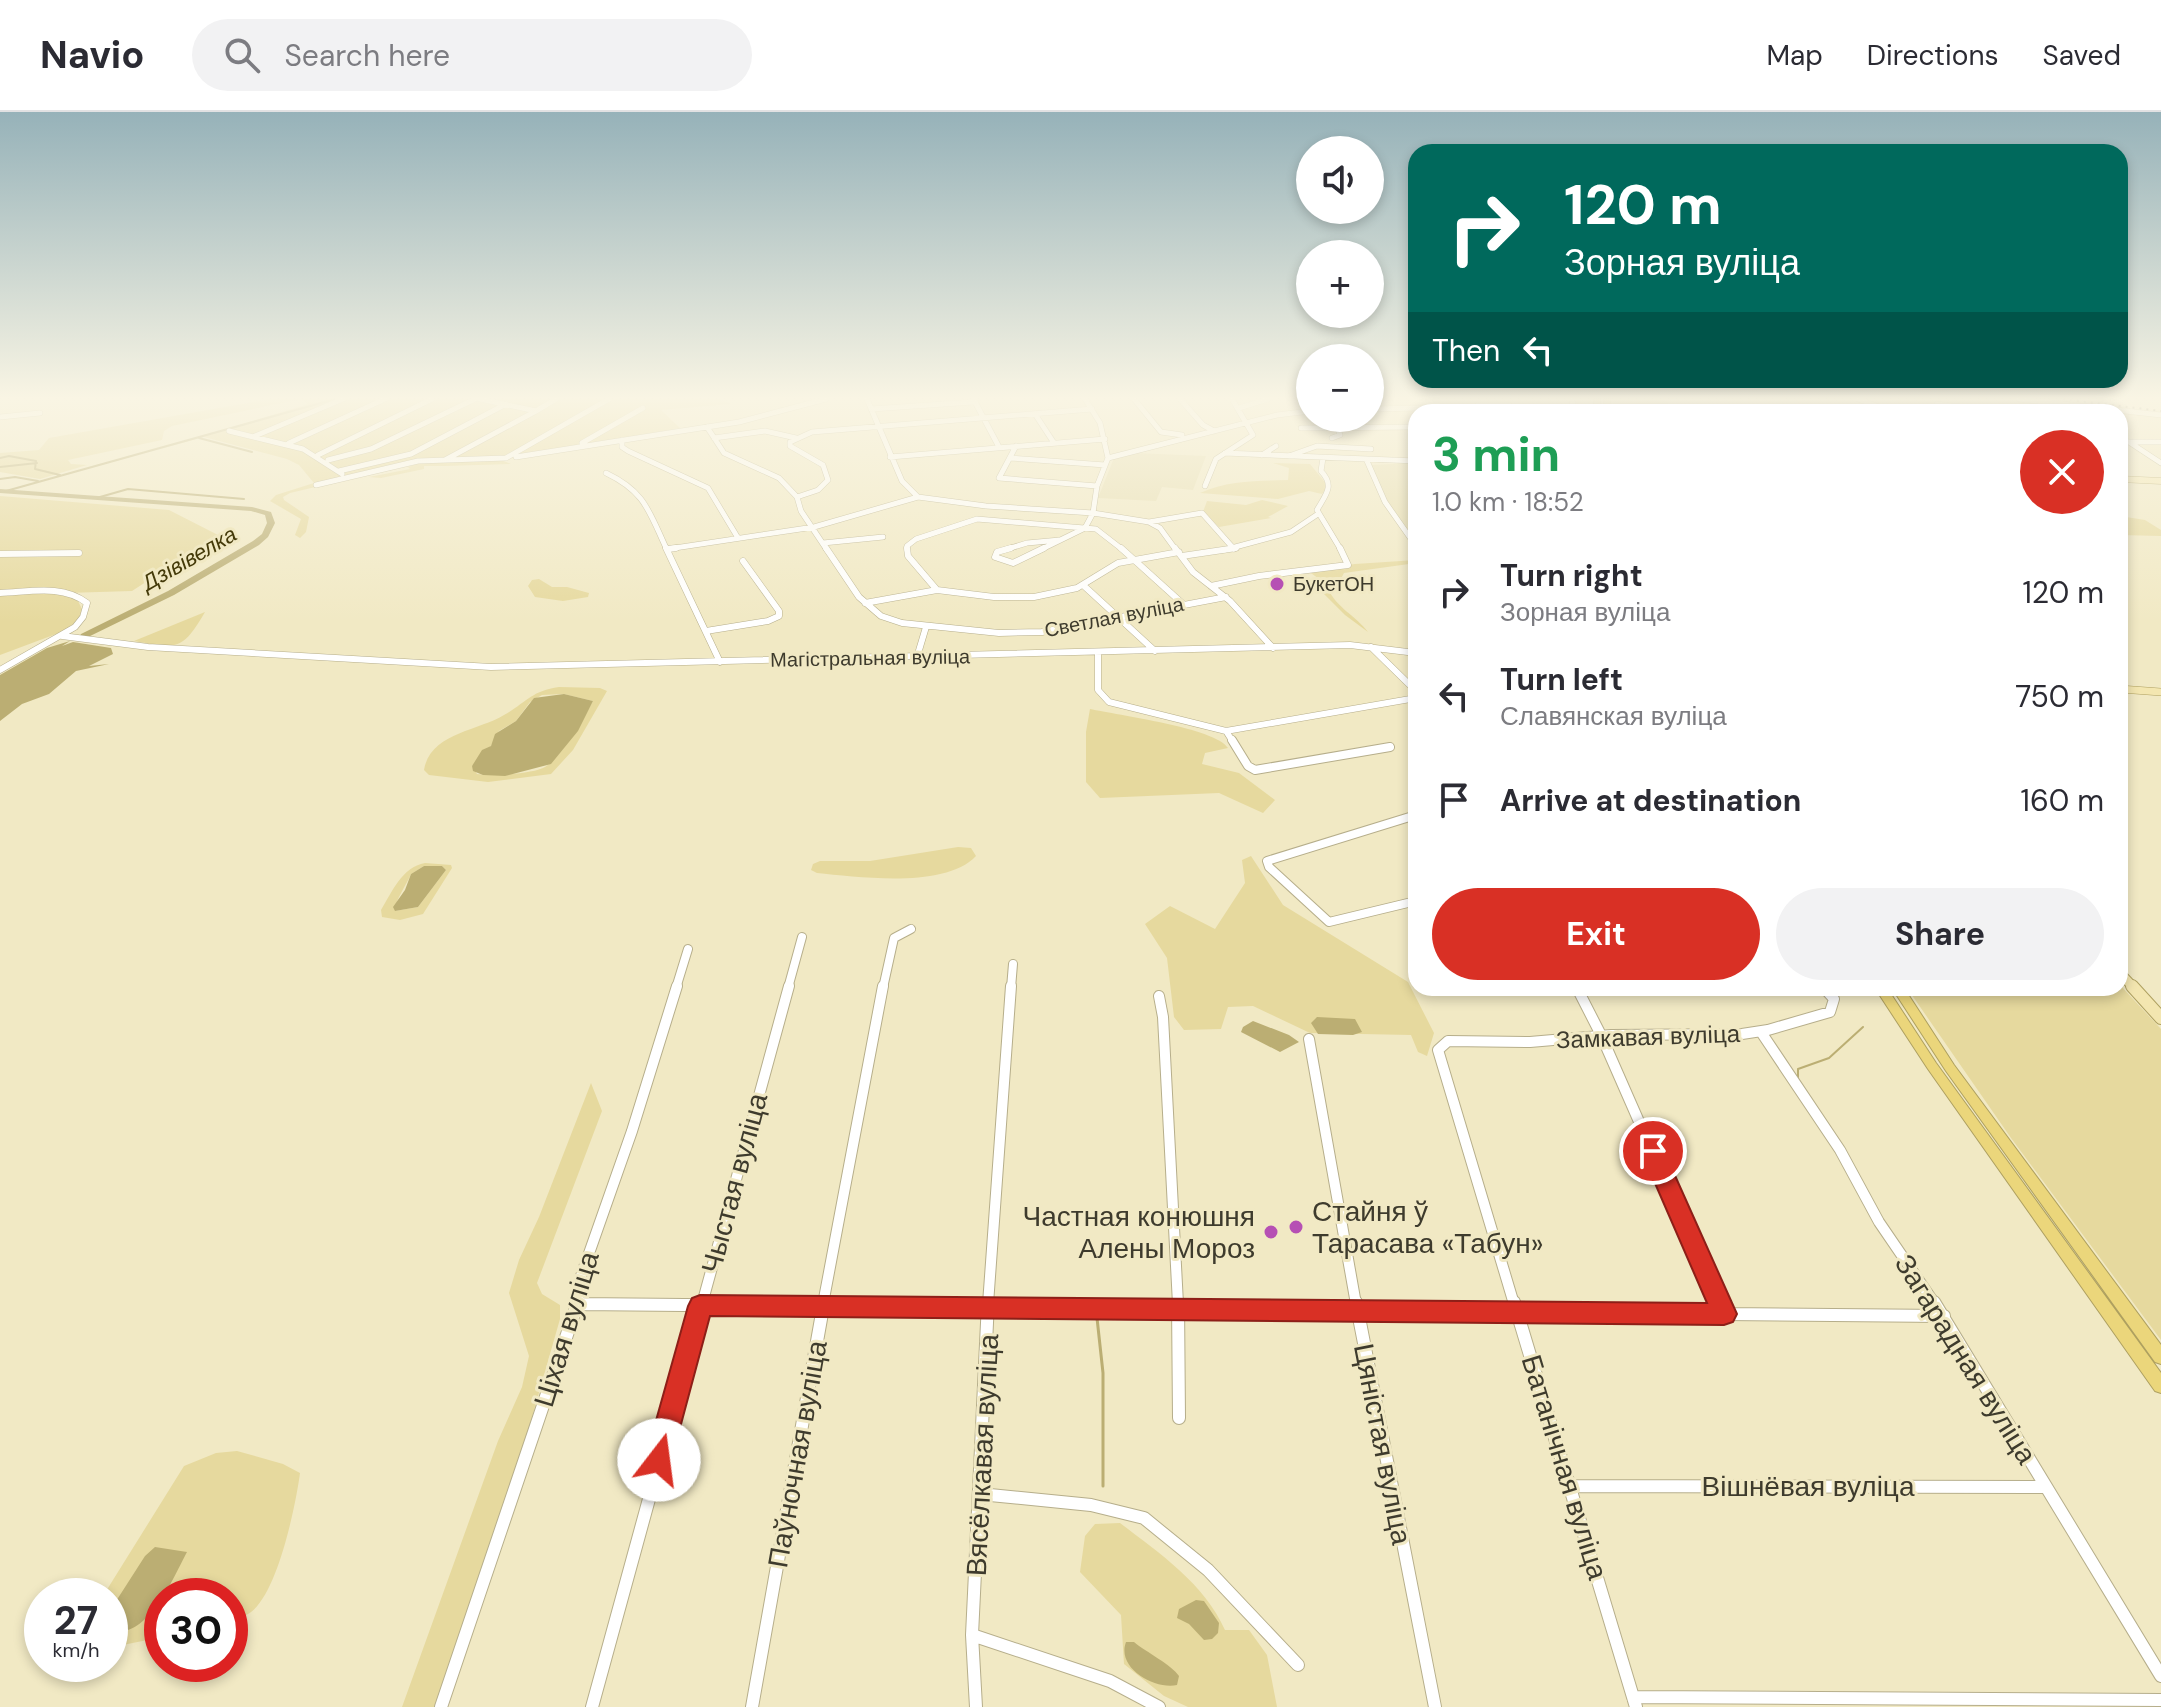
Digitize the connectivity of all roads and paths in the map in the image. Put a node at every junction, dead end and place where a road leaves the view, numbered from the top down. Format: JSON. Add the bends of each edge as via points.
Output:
{"nodes":[{"id":1,"x":342,"y":473,"type":"edge"},
{"id":2,"x":366,"y":473,"type":"edge"},
{"id":3,"x":607,"y":473,"type":"edge"},
{"id":4,"x":677,"y":473,"type":"edge"},
{"id":5,"x":771,"y":473,"type":"edge"},
{"id":6,"x":826,"y":473,"type":"edge"},
{"id":7,"x":899,"y":473,"type":"edge"},
{"id":8,"x":1002,"y":473,"type":"edge"},
{"id":9,"x":1102,"y":473,"type":"edge"},
{"id":10,"x":1209,"y":473,"type":"edge"},
{"id":11,"x":1322,"y":473,"type":"edge"},
{"id":12,"x":1374,"y":473,"type":"edge"},
{"id":13,"x":347,"y":478,"type":"junction"},
{"id":14,"x":2128,"y":479,"type":"edge"},
{"id":15,"x":2161,"y":481,"type":"edge"},
{"id":16,"x":316,"y":485,"type":"dead end"},
{"id":17,"x":1097,"y":486,"type":"junction"},
{"id":18,"x":1205,"y":486,"type":"dead end"},
{"id":19,"x":797,"y":497,"type":"junction"},
{"id":20,"x":918,"y":497,"type":"junction"},
{"id":21,"x":986,"y":506,"type":"junction"},
{"id":22,"x":1093,"y":513,"type":"junction"},
{"id":23,"x":1318,"y":514,"type":"junction"},
{"id":24,"x":977,"y":519,"type":"junction"},
{"id":25,"x":1149,"y":522,"type":"junction"},
{"id":26,"x":814,"y":527,"type":"junction"},
{"id":27,"x":1085,"y":528,"type":"junction"},
{"id":28,"x":1408,"y":535,"type":"edge"},
{"id":29,"x":883,"y":537,"type":"dead end"},
{"id":30,"x":738,"y":538,"type":"junction"},
{"id":31,"x":1060,"y":540,"type":"junction"},
{"id":32,"x":823,"y":543,"type":"junction"},
{"id":33,"x":668,"y":549,"type":"junction"},
{"id":34,"x":1234,"y":549,"type":"junction"},
{"id":35,"x":79,"y":553,"type":"dead end"},
{"id":36,"x":0,"y":554,"type":"edge"},
{"id":37,"x":1180,"y":554,"type":"junction"},
{"id":38,"x":1134,"y":559,"type":"junction"},
{"id":39,"x":743,"y":561,"type":"dead end"},
{"id":40,"x":1083,"y":585,"type":"junction"},
{"id":41,"x":1211,"y":586,"type":"junction"},
{"id":42,"x":937,"y":590,"type":"junction"},
{"id":43,"x":0,"y":593,"type":"edge"},
{"id":44,"x":1226,"y":597,"type":"junction"},
{"id":45,"x":865,"y":603,"type":"junction"},
{"id":46,"x":1183,"y":604,"type":"junction"},
{"id":47,"x":1119,"y":617,"type":"junction"},
{"id":48,"x":926,"y":627,"type":"junction"},
{"id":49,"x":706,"y":631,"type":"junction"},
{"id":50,"x":62,"y":636,"type":"junction"},
{"id":51,"x":1370,"y":646,"type":"junction"},
{"id":52,"x":1273,"y":648,"type":"junction"},
{"id":53,"x":1155,"y":651,"type":"junction"},
{"id":54,"x":1408,"y":652,"type":"edge"},
{"id":55,"x":1098,"y":653,"type":"junction"},
{"id":56,"x":917,"y":657,"type":"junction"},
{"id":57,"x":720,"y":662,"type":"junction"},
{"id":58,"x":0,"y":670,"type":"edge"},
{"id":59,"x":1408,"y":683,"type":"edge"},
{"id":60,"x":2128,"y":687,"type":"edge"},
{"id":61,"x":2161,"y":689,"type":"edge"},
{"id":62,"x":1408,"y":699,"type":"edge"},
{"id":63,"x":1226,"y":731,"type":"junction"},
{"id":64,"x":1390,"y":747,"type":"dead end"},
{"id":65,"x":1408,"y":817,"type":"edge"},
{"id":66,"x":1408,"y":903,"type":"edge"},
{"id":67,"x":911,"y":929,"type":"dead end"},
{"id":68,"x":802,"y":937,"type":"dead end"},
{"id":69,"x":688,"y":949,"type":"dead end"},
{"id":70,"x":1013,"y":964,"type":"dead end"},
{"id":71,"x":2128,"y":982,"type":"edge"},
{"id":72,"x":1159,"y":996,"type":"dead end"},
{"id":73,"x":1581,"y":996,"type":"edge"},
{"id":74,"x":1831,"y":996,"type":"edge"},
{"id":75,"x":1886,"y":996,"type":"edge"},
{"id":76,"x":1903,"y":996,"type":"edge"},
{"id":77,"x":2161,"y":1018,"type":"edge"},
{"id":78,"x":1761,"y":1032,"type":"junction"},
{"id":79,"x":1602,"y":1038,"type":"junction"},
{"id":80,"x":1309,"y":1039,"type":"dead end"},
{"id":81,"x":1445,"y":1043,"type":"joint"},
{"id":82,"x":578,"y":1304,"type":"junction"},
{"id":83,"x":700,"y":1306,"type":"junction"},
{"id":84,"x":823,"y":1307,"type":"junction"},
{"id":85,"x":988,"y":1308,"type":"junction"},
{"id":86,"x":1357,"y":1309,"type":"junction"},
{"id":87,"x":1178,"y":1311,"type":"junction"},
{"id":88,"x":1518,"y":1311,"type":"junction"},
{"id":89,"x":1724,"y":1314,"type":"junction"},
{"id":90,"x":1944,"y":1316,"type":"junction"},
{"id":91,"x":2161,"y":1357,"type":"edge"},
{"id":92,"x":2161,"y":1386,"type":"edge"},
{"id":93,"x":1179,"y":1418,"type":"dead end"},
{"id":94,"x":1571,"y":1486,"type":"junction"},
{"id":95,"x":2045,"y":1487,"type":"junction"},
{"id":96,"x":980,"y":1494,"type":"junction"},
{"id":97,"x":972,"y":1635,"type":"junction"},
{"id":98,"x":1298,"y":1665,"type":"dead end"},
{"id":99,"x":2161,"y":1676,"type":"edge"},
{"id":100,"x":2161,"y":1700,"type":"edge"},
{"id":101,"x":1634,"y":1702,"type":"edge"},
{"id":102,"x":441,"y":1707,"type":"edge"},
{"id":103,"x":592,"y":1707,"type":"edge"},
{"id":104,"x":752,"y":1707,"type":"edge"},
{"id":105,"x":976,"y":1707,"type":"edge"},
{"id":106,"x":1159,"y":1707,"type":"edge"},
{"id":107,"x":1435,"y":1707,"type":"edge"}],
"edges":[{"from":1,"to":13,"type":"street"},
{"from":2,"to":13,"type":"street"},
{"from":3,"to":33,"type":"street","via":[[643,498]]},
{"from":4,"to":30,"type":"street","via":[[708,488]]},
{"from":5,"to":19,"type":"street"},
{"from":6,"to":19,"type":"street","via":[[828,480],[818,490]]},
{"from":7,"to":20,"type":"street"},
{"from":8,"to":17,"type":"street","via":[[999,478]]},
{"from":9,"to":17,"type":"street"},
{"from":10,"to":18,"type":"street"},
{"from":11,"to":23,"type":"street","via":[[1330,488]]},
{"from":12,"to":28,"type":"street","via":[[1385,502]]},
{"from":13,"to":16,"type":"street"},
{"from":14,"to":15,"type":"main road"},
{"from":17,"to":22,"type":"street"},
{"from":19,"to":26,"type":"street"},
{"from":20,"to":21,"type":"street"},
{"from":20,"to":26,"type":"street"},
{"from":21,"to":22,"type":"street"},
{"from":21,"to":24,"type":"street"},
{"from":22,"to":25,"type":"street"},
{"from":22,"to":27,"type":"street"},
{"from":23,"to":34,"type":"street","via":[[1255,545]]},
{"from":23,"to":41,"type":"street","via":[[1348,565]]},
{"from":24,"to":27,"type":"street"},
{"from":24,"to":42,"type":"street","via":[[907,546],[908,556]]},
{"from":25,"to":34,"type":"street","via":[[1202,513]]},
{"from":25,"to":37,"type":"street"},
{"from":26,"to":30,"type":"street"},
{"from":26,"to":32,"type":"street"},
{"from":27,"to":31,"type":"street"},
{"from":27,"to":38,"type":"street","via":[[1108,536]]},
{"from":29,"to":32,"type":"street"},
{"from":30,"to":33,"type":"street"},
{"from":31,"to":31,"type":"street","via":[[1011,566],[995,554],[1027,543]]},
{"from":32,"to":45,"type":"street"},
{"from":33,"to":49,"type":"street"},
{"from":34,"to":37,"type":"street"},
{"from":35,"to":36,"type":"street"},
{"from":37,"to":38,"type":"street"},
{"from":37,"to":41,"type":"street"},
{"from":38,"to":40,"type":"street","via":[[1106,568]]},
{"from":38,"to":46,"type":"street"},
{"from":39,"to":49,"type":"street","via":[[780,614],[768,621]]},
{"from":40,"to":42,"type":"street","via":[[1026,598]]},
{"from":40,"to":47,"type":"street"},
{"from":41,"to":44,"type":"street"},
{"from":42,"to":45,"type":"street"},
{"from":43,"to":50,"type":"street","via":[[67,591],[80,596],[87,603],[81,620]]},
{"from":44,"to":46,"type":"street","name":"Светлая вуліца"},
{"from":44,"to":52,"type":"street"},
{"from":45,"to":48,"type":"street","name":"Светлая вуліца","via":[[881,616]]},
{"from":46,"to":47,"type":"street","name":"Светлая вуліца"},
{"from":47,"to":48,"type":"street","name":"Светлая вуліца","via":[[1033,632]]},
{"from":47,"to":53,"type":"street"},
{"from":48,"to":56,"type":"street"},
{"from":49,"to":57,"type":"street"},
{"from":50,"to":57,"type":"street","name":"Магістральная вуліца","via":[[148,647],[445,665]]},
{"from":50,"to":58,"type":"street"},
{"from":51,"to":52,"type":"street","name":"Магістральная вуліца"},
{"from":51,"to":54,"type":"street","name":"Магістральная вуліца"},
{"from":51,"to":59,"type":"street"},
{"from":52,"to":53,"type":"street","name":"Магістральная вуліца"},
{"from":53,"to":55,"type":"street","name":"Магістральная вуліца"},
{"from":55,"to":56,"type":"street","name":"Магістральная вуліца"},
{"from":55,"to":63,"type":"street","via":[[1098,690],[1109,702]]},
{"from":56,"to":57,"type":"street","name":"Магістральная вуліца"},
{"from":60,"to":61,"type":"main road"},
{"from":62,"to":63,"type":"street"},
{"from":63,"to":64,"type":"street","via":[[1255,770]]},
{"from":65,"to":66,"type":"street","via":[[1267,861],[1329,922]]},
{"from":67,"to":84,"type":"street","name":"Паўночная вуліца","via":[[894,938],[891,947]]},
{"from":68,"to":83,"type":"street","name":"Чыстая вуліца"},
{"from":69,"to":82,"type":"street","name":"Ціхая вуліца","via":[[580,1279]]},
{"from":70,"to":85,"type":"street","name":"Вясёлкавая вуліца"},
{"from":71,"to":77,"type":"main road"},
{"from":72,"to":87,"type":"street"},
{"from":73,"to":79,"type":"street"},
{"from":74,"to":78,"type":"street","name":"Замкавая вуліца","via":[[1830,1012]]},
{"from":75,"to":92,"type":"highway"},
{"from":76,"to":91,"type":"highway"},
{"from":78,"to":79,"type":"street","name":"Замкавая вуліца"},
{"from":78,"to":90,"type":"street","name":"Загарадная вуліца"},
{"from":79,"to":81,"type":"street","name":"Замкавая вуліца"},
{"from":79,"to":89,"type":"street"},
{"from":80,"to":86,"type":"street","name":"Цяністая вуліца"},
{"from":81,"to":88,"type":"street","name":"Батанічная вуліца","via":[[1438,1055]]},
{"from":82,"to":83,"type":"street"},
{"from":82,"to":102,"type":"street","name":"Ціхая вуліца"},
{"from":83,"to":84,"type":"street"},
{"from":83,"to":103,"type":"street","name":"Чыстая вуліца"},
{"from":84,"to":85,"type":"street"},
{"from":84,"to":104,"type":"street","name":"Паўночная вуліца"},
{"from":85,"to":87,"type":"street"},
{"from":85,"to":96,"type":"street","name":"Вясёлкавая вуліца"},
{"from":86,"to":87,"type":"street"},
{"from":86,"to":88,"type":"street"},
{"from":86,"to":107,"type":"street","name":"Цяністая вуліца"},
{"from":87,"to":93,"type":"street"},
{"from":88,"to":89,"type":"street"},
{"from":88,"to":94,"type":"street","name":"Батанічная вуліца"},
{"from":89,"to":90,"type":"street"},
{"from":90,"to":95,"type":"street","name":"Загарадная вуліца"},
{"from":94,"to":95,"type":"street","name":"Вішнёвая вуліца"},
{"from":94,"to":101,"type":"street","name":"Батанічная вуліца"},
{"from":95,"to":99,"type":"street","name":"Загарадная вуліца"},
{"from":96,"to":97,"type":"street","name":"Вясёлкавая вуліца"},
{"from":96,"to":98,"type":"street","via":[[1091,1505],[1144,1518],[1208,1570]]},
{"from":97,"to":105,"type":"street","name":"Вясёлкавая вуліца"},
{"from":97,"to":106,"type":"street","via":[[1110,1681]]},
{"from":100,"to":101,"type":"street"}]}
